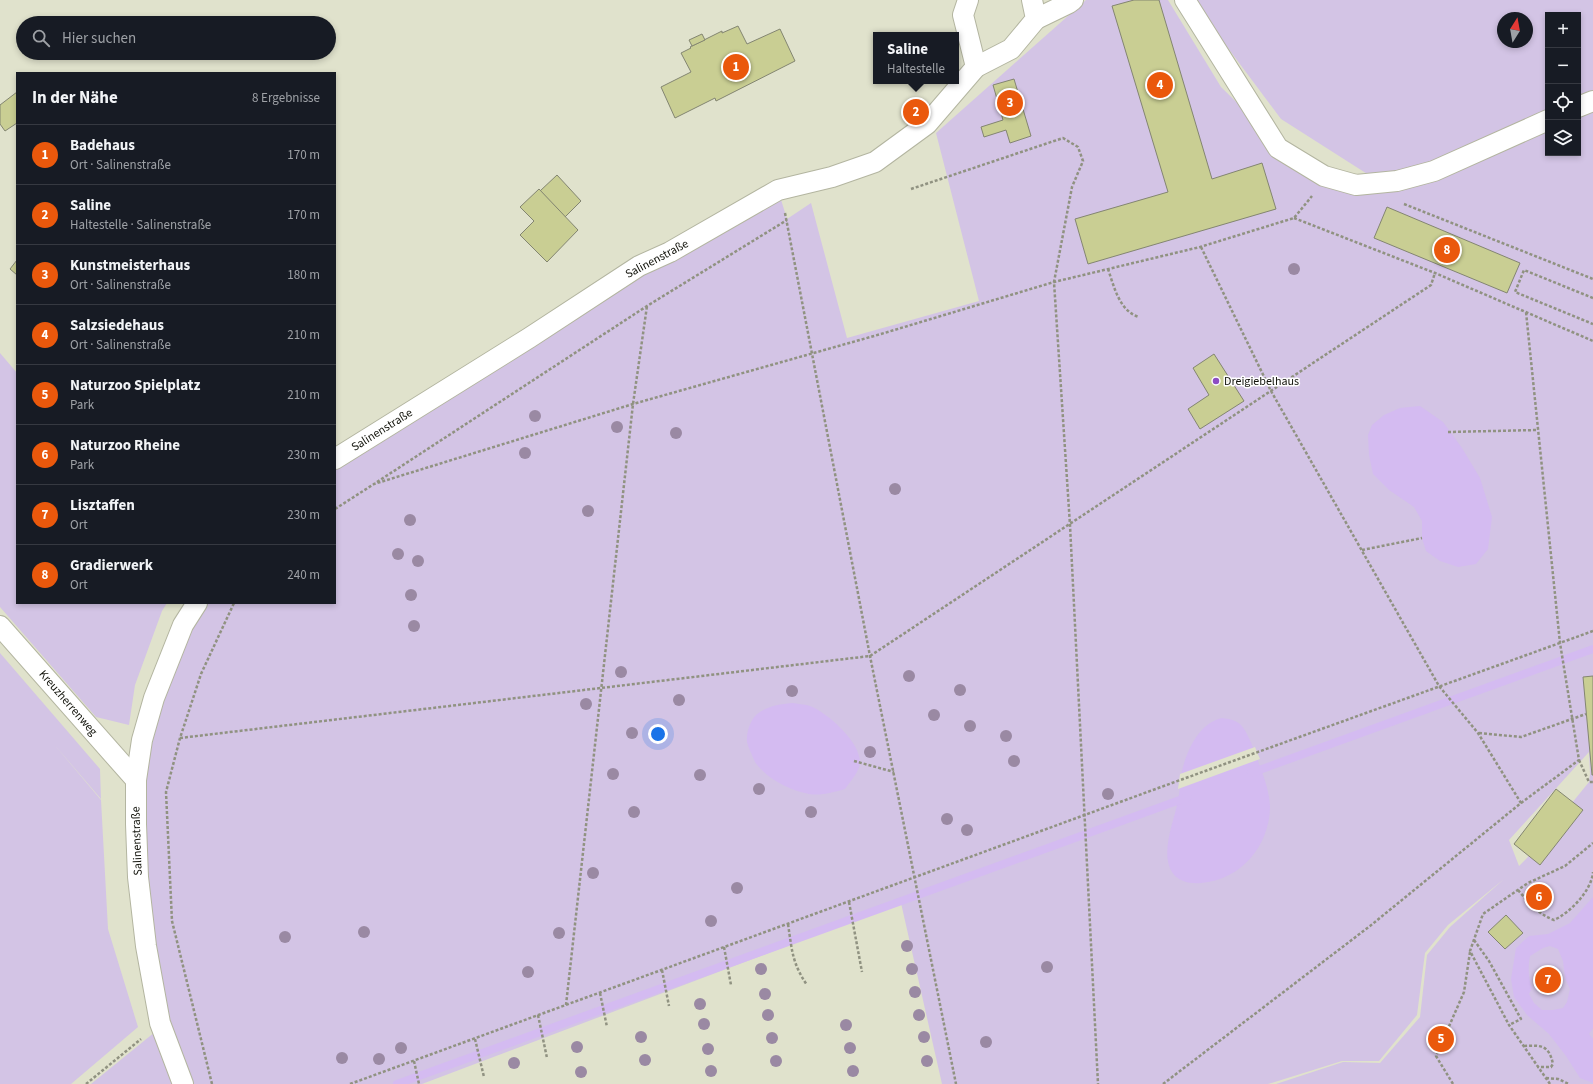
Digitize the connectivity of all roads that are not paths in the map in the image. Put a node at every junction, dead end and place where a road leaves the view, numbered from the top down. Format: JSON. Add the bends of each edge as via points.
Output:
{"nodes":[{"id":1,"x":968,"y":0,"type":"edge"},
{"id":2,"x":1073,"y":0,"type":"edge"},
{"id":3,"x":1184,"y":0,"type":"edge"},
{"id":4,"x":1034,"y":9,"type":"edge"},
{"id":5,"x":976,"y":67,"type":"junction"},
{"id":6,"x":1593,"y":101,"type":"edge"},
{"id":7,"x":1581,"y":106,"type":"edge"},
{"id":8,"x":1545,"y":121,"type":"edge"},
{"id":9,"x":336,"y":458,"type":"edge"},
{"id":10,"x":196,"y":604,"type":"edge"},
{"id":11,"x":0,"y":626,"type":"edge"},
{"id":12,"x":136,"y":780,"type":"junction"},
{"id":13,"x":183,"y":1084,"type":"edge"}],
"edges":[{"from":1,"to":5,"type":"street","via":[[963,15]]},
{"from":2,"to":4,"type":"street","name":"Salinenstraße","via":[[1069,4]]},
{"from":3,"to":8,"type":"street","via":[[1278,148],[1324,176],[1356,185],[1397,181],[1434,171]]},
{"from":4,"to":5,"type":"street","name":"Salinenstraße","via":[[1011,49]]},
{"from":5,"to":9,"type":"street","name":"Salinenstraße","via":[[927,124],[875,162],[832,177],[778,190],[670,252],[639,266]]},
{"from":6,"to":7,"type":"street"},
{"from":10,"to":12,"type":"street","name":"Salinenstraße","via":[[183,625],[154,698],[142,740]]},
{"from":11,"to":12,"type":"street","name":"Kreuzherrenweg"},
{"from":12,"to":13,"type":"street","name":"Salinenstraße","via":[[138,877],[146,946],[160,1023]]}]}
